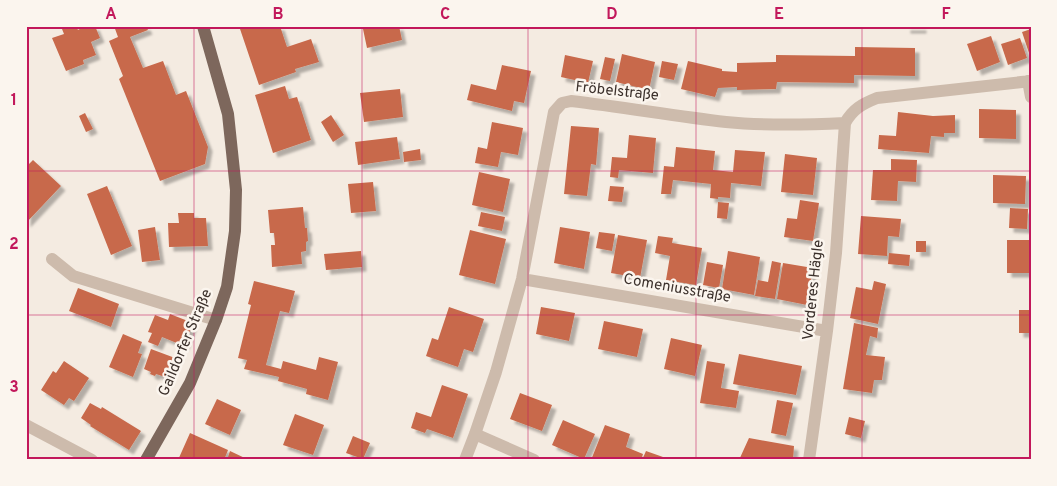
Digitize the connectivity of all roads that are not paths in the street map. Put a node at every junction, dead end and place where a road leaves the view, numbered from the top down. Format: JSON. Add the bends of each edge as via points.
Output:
{"nodes":[{"id":1,"x":202,"y":26,"type":"edge"},
{"id":2,"x":1029,"y":81,"type":"edge"},
{"id":3,"x":1031,"y":97,"type":"edge"},
{"id":4,"x":845,"y":124,"type":"junction"},
{"id":5,"x":52,"y":259,"type":"dead end"},
{"id":6,"x":522,"y":279,"type":"junction"},
{"id":7,"x":216,"y":320,"type":"junction"},
{"id":8,"x":827,"y":331,"type":"junction"},
{"id":9,"x":26,"y":425,"type":"edge"},
{"id":10,"x":475,"y":434,"type":"junction"},
{"id":11,"x":92,"y":460,"type":"edge"},
{"id":12,"x":146,"y":460,"type":"edge"},
{"id":13,"x":465,"y":460,"type":"edge"},
{"id":14,"x":534,"y":460,"type":"edge"},
{"id":15,"x":808,"y":460,"type":"edge"}],
"edges":[{"from":1,"to":7,"type":"main road","name":"Gaildorfer Straße","via":[[228,114],[236,190],[235,231],[227,287]]},
{"from":2,"to":3,"type":"street"},
{"from":2,"to":4,"type":"street","via":[[877,98],[860,105]]},
{"from":4,"to":6,"type":"street","name":"Fröbelstraße","via":[[728,122],[570,101],[562,103],[554,112]]},
{"from":4,"to":8,"type":"street","name":"Vorderes Hägle"},
{"from":5,"to":7,"type":"street","via":[[73,276]]},
{"from":6,"to":8,"type":"street","name":"Comeniusstraße"},
{"from":6,"to":10,"type":"street","name":"Fröbelstraße"},
{"from":7,"to":12,"type":"main road","name":"Gaildorfer Straße","via":[[190,383]]},
{"from":8,"to":15,"type":"street","name":"Vorderes Hägle"},
{"from":9,"to":11,"type":"street"},
{"from":10,"to":13,"type":"street","name":"Fröbelstraße"},
{"from":10,"to":14,"type":"street"}]}
